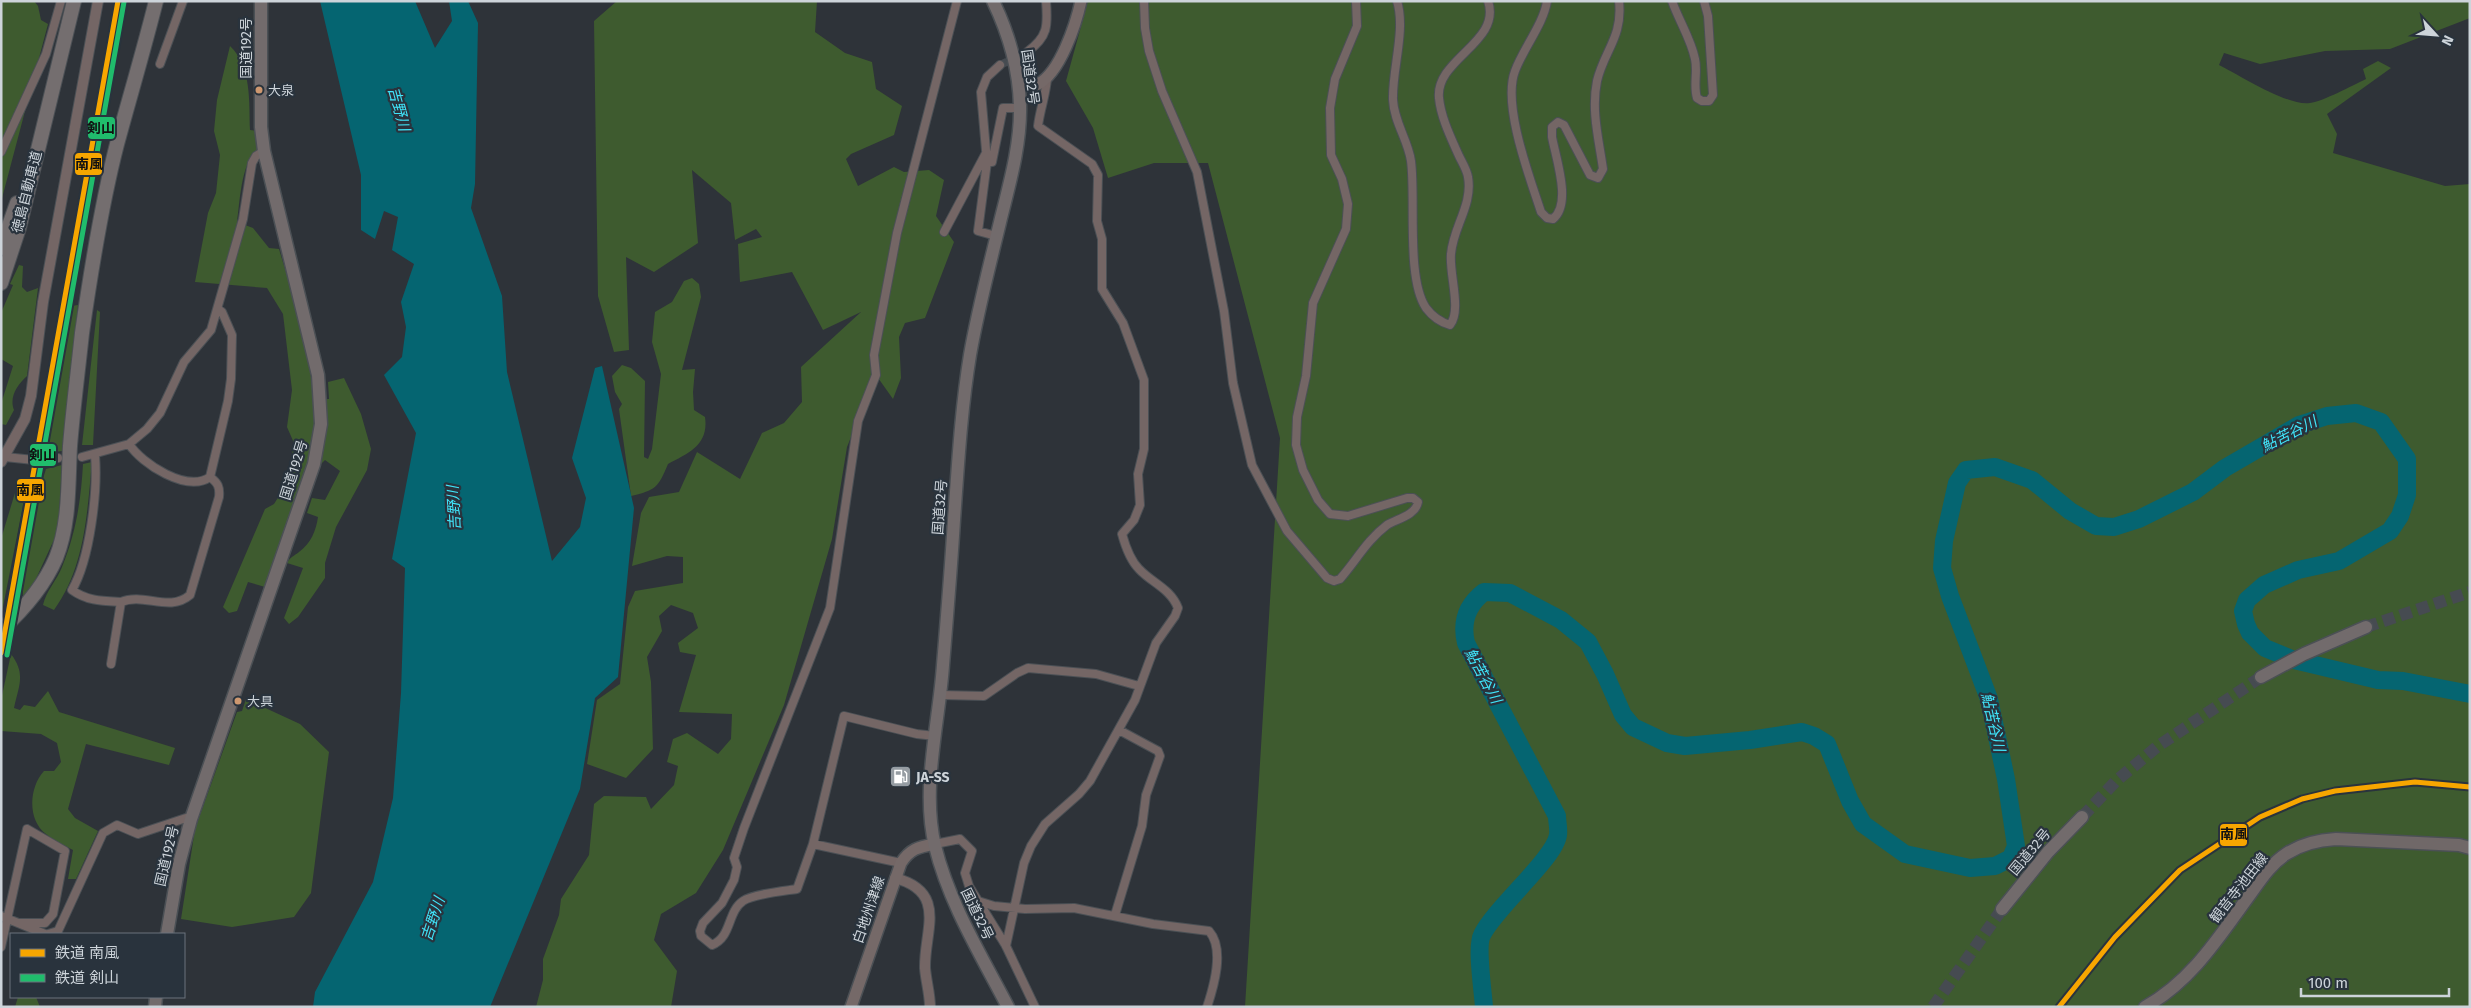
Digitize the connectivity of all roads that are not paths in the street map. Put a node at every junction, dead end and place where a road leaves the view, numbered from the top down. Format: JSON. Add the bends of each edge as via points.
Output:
{"nodes":[{"id":1,"x":61,"y":1,"type":"edge"},
{"id":2,"x":74,"y":1,"type":"edge"},
{"id":3,"x":98,"y":1,"type":"edge"},
{"id":4,"x":156,"y":1,"type":"edge"},
{"id":5,"x":183,"y":1,"type":"edge"},
{"id":6,"x":261,"y":1,"type":"edge"},
{"id":7,"x":957,"y":1,"type":"edge"},
{"id":8,"x":993,"y":1,"type":"edge"},
{"id":9,"x":1046,"y":1,"type":"edge"},
{"id":10,"x":1081,"y":1,"type":"edge"},
{"id":11,"x":1144,"y":1,"type":"edge"},
{"id":12,"x":1356,"y":1,"type":"edge"},
{"id":13,"x":1398,"y":1,"type":"edge"},
{"id":14,"x":1488,"y":1,"type":"edge"},
{"id":15,"x":1547,"y":1,"type":"edge"},
{"id":16,"x":1620,"y":1,"type":"edge"},
{"id":17,"x":1672,"y":1,"type":"edge"},
{"id":18,"x":1704,"y":1,"type":"edge"},
{"id":19,"x":1027,"y":52,"type":"tunnel mouth"},
{"id":20,"x":160,"y":64,"type":"dead end"},
{"id":21,"x":1000,"y":65,"type":"tunnel mouth"},
{"id":22,"x":1047,"y":78,"type":"junction"},
{"id":23,"x":1018,"y":86,"type":"junction"},
{"id":24,"x":1020,"y":108,"type":"junction"},
{"id":25,"x":43,"y":130,"type":"junction"},
{"id":26,"x":264,"y":151,"type":"junction"},
{"id":27,"x":1,"y":152,"type":"edge"},
{"id":28,"x":986,"y":154,"type":"junction"},
{"id":29,"x":987,"y":162,"type":"junction"},
{"id":30,"x":944,"y":232,"type":"dead end"},
{"id":31,"x":996,"y":236,"type":"junction"},
{"id":32,"x":1,"y":248,"type":"edge"},
{"id":33,"x":1,"y":282,"type":"edge"},
{"id":34,"x":218,"y":309,"type":"junction"},
{"id":35,"x":129,"y":444,"type":"junction"},
{"id":36,"x":95,"y":455,"type":"junction"},
{"id":37,"x":82,"y":457,"type":"dead end"},
{"id":38,"x":58,"y":458,"type":"dead end"},
{"id":39,"x":3,"y":460,"type":"edge"},
{"id":40,"x":210,"y":477,"type":"junction"},
{"id":41,"x":121,"y":602,"type":"junction"},
{"id":42,"x":2366,"y":627,"type":"tunnel mouth"},
{"id":43,"x":1,"y":630,"type":"edge"},
{"id":44,"x":111,"y":664,"type":"dead end"},
{"id":45,"x":2266,"y":674,"type":"tunnel mouth"},
{"id":46,"x":1139,"y":686,"type":"junction"},
{"id":47,"x":941,"y":694,"type":"junction"},
{"id":48,"x":1118,"y":730,"type":"junction"},
{"id":49,"x":935,"y":736,"type":"junction"},
{"id":50,"x":2082,"y":817,"type":"tunnel mouth"},
{"id":51,"x":191,"y":819,"type":"junction"},
{"id":52,"x":813,"y":844,"type":"junction"},
{"id":53,"x":935,"y":844,"type":"junction"},
{"id":54,"x":2470,"y":848,"type":"edge"},
{"id":55,"x":900,"y":863,"type":"junction"},
{"id":56,"x":895,"y":878,"type":"junction"},
{"id":57,"x":978,"y":901,"type":"junction"},
{"id":58,"x":2005,"y":905,"type":"tunnel mouth"},
{"id":59,"x":1014,"y":908,"type":"junction"},
{"id":60,"x":1115,"y":915,"type":"junction"},
{"id":61,"x":4,"y":917,"type":"edge"},
{"id":62,"x":19,"y":924,"type":"junction"},
{"id":63,"x":43,"y":933,"type":"edge"},
{"id":64,"x":50,"y":933,"type":"edge"},
{"id":65,"x":167,"y":933,"type":"edge"},
{"id":66,"x":1,"y":946,"type":"edge"},
{"id":67,"x":1006,"y":946,"type":"junction"},
{"id":68,"x":932,"y":1004,"type":"edge"},
{"id":69,"x":852,"y":1007,"type":"edge"},
{"id":70,"x":1008,"y":1007,"type":"edge"},
{"id":71,"x":1035,"y":1007,"type":"edge"},
{"id":72,"x":1207,"y":1007,"type":"edge"},
{"id":73,"x":2145,"y":1007,"type":"edge"}],
"edges":[{"from":1,"to":27,"type":"street","via":[[46,54]]},
{"from":2,"to":25,"type":"highway","name":"徳島自動車道"},
{"from":3,"to":39,"type":"street","via":[[43,302],[31,396],[25,419]]},
{"from":4,"to":43,"type":"highway","via":[[117,145],[94,260],[82,333],[62,539],[45,581]]},
{"from":5,"to":20,"type":"street"},
{"from":6,"to":26,"type":"highway","name":"国道192号","via":[[260,127]]},
{"from":7,"to":52,"type":"street","via":[[897,233],[874,355],[876,375],[858,421],[830,608],[744,828],[734,858],[737,867],[734,880],[722,903],[703,923],[701,936],[712,945],[724,937],[736,908],[744,900],[797,889]]},
{"from":8,"to":23,"type":"highway","name":"国道32号","via":[[1013,53]]},
{"from":9,"to":19,"type":"street","via":[[1044,35]]},
{"from":10,"to":22,"type":"main road","via":[[1069,39]]},
{"from":11,"to":12,"type":"street","via":[[1149,51],[1162,91],[1197,172],[1224,312],[1233,384],[1252,465],[1287,531],[1327,578],[1334,581],[1340,579],[1375,535],[1414,510],[1418,502],[1407,498],[1348,516],[1330,514],[1318,500],[1303,470],[1296,445],[1313,303],[1346,229],[1348,204],[1332,155],[1330,108],[1336,79],[1358,26]]},
{"from":13,"to":14,"type":"street","via":[[1393,99],[1395,115],[1411,158],[1416,270],[1425,307],[1450,325],[1456,311],[1450,270],[1451,251],[1466,208],[1468,176],[1441,112],[1439,87],[1445,74],[1480,35],[1489,19]]},
{"from":15,"to":16,"type":"street","via":[[1514,72],[1511,93],[1515,123],[1541,212],[1553,219],[1560,213],[1563,201],[1552,127],[1558,122],[1564,125],[1590,175],[1598,178],[1603,169],[1594,114],[1597,80],[1618,31]]},
{"from":17,"to":18,"type":"street","via":[[1693,50],[1697,98],[1709,101],[1713,95],[1708,16]]},
{"from":21,"to":28,"type":"street","via":[[987,77],[981,92]]},
{"from":22,"to":23,"type":"main road","via":[[1037,85]]},
{"from":22,"to":46,"type":"street","via":[[1046,97],[1038,126],[1092,164],[1098,176],[1097,221],[1102,239],[1102,289],[1123,323],[1144,380],[1144,449],[1138,474],[1140,505],[1134,520],[1122,534],[1138,569],[1174,598],[1178,608],[1156,643]]},
{"from":23,"to":24,"type":"highway","name":"国道32号"},
{"from":24,"to":29,"type":"street","via":[[1003,108],[992,162]]},
{"from":24,"to":31,"type":"highway","name":"国道32号","via":[[1015,154]]},
{"from":25,"to":32,"type":"highway","name":"徳島自動車道"},
{"from":25,"to":33,"type":"highway","name":"徳島自動車道","via":[[19,228]]},
{"from":26,"to":34,"type":"street","via":[[252,163],[243,219]]},
{"from":26,"to":51,"type":"highway","name":"国道192号","via":[[318,375],[322,424],[314,464]]},
{"from":28,"to":29,"type":"street"},
{"from":28,"to":30,"type":"street"},
{"from":29,"to":31,"type":"street","via":[[978,231]]},
{"from":31,"to":47,"type":"highway","name":"国道32号","via":[[970,357],[960,429]]},
{"from":34,"to":35,"type":"street","via":[[211,330],[184,362],[160,412]]},
{"from":34,"to":40,"type":"street","via":[[232,335],[231,379]]},
{"from":35,"to":36,"type":"street"},
{"from":35,"to":40,"type":"street","via":[[142,460],[173,478],[190,482]]},
{"from":36,"to":37,"type":"street"},
{"from":36,"to":41,"type":"street","via":[[86,555],[72,590],[93,600]]},
{"from":38,"to":39,"type":"street"},
{"from":40,"to":41,"type":"street","via":[[217,482],[219,497],[190,595],[183,601],[169,604],[130,598]]},
{"from":41,"to":44,"type":"street"},
{"from":42,"to":45,"type":"highway"},
{"from":46,"to":47,"type":"street","via":[[1096,674],[1028,668],[984,696]]},
{"from":46,"to":48,"type":"street"},
{"from":47,"to":49,"type":"highway","name":"国道32号"},
{"from":48,"to":59,"type":"street","via":[[1090,781],[1045,824],[1031,846]]},
{"from":48,"to":60,"type":"street","via":[[1158,751],[1160,756],[1146,795],[1142,826]]},
{"from":49,"to":52,"type":"street","via":[[844,716]]},
{"from":49,"to":53,"type":"highway","name":"国道32号","via":[[931,812]]},
{"from":50,"to":58,"type":"highway","name":"国道32号"},
{"from":51,"to":64,"type":"street","via":[[138,834],[117,825],[103,833],[58,931]]},
{"from":51,"to":65,"type":"highway","name":"国道192号","via":[[179,864]]},
{"from":52,"to":55,"type":"street"},
{"from":53,"to":55,"type":"main road","name":"白地州津線","via":[[916,847]]},
{"from":53,"to":57,"type":"street","via":[[960,840],[968,845],[972,851],[965,873]]},
{"from":53,"to":70,"type":"highway","name":"国道32号","via":[[947,886]]},
{"from":54,"to":73,"type":"main road","name":"観音寺池田線","via":[[2336,839],[2319,840],[2285,855],[2271,867],[2185,978]]},
{"from":55,"to":56,"type":"main road","name":"白地州津線"},
{"from":56,"to":68,"type":"street","via":[[914,886],[925,896],[930,907],[925,968]]},
{"from":56,"to":69,"type":"main road","name":"白地州津線"},
{"from":57,"to":59,"type":"street"},
{"from":57,"to":67,"type":"street"},
{"from":59,"to":60,"type":"street","via":[[1074,908]]},
{"from":59,"to":67,"type":"street"},
{"from":60,"to":72,"type":"street","via":[[1209,932],[1215,938],[1217,960]]},
{"from":61,"to":62,"type":"street"},
{"from":61,"to":62,"type":"street","via":[[27,829],[65,851],[53,914],[45,923]]},
{"from":61,"to":66,"type":"street"},
{"from":62,"to":63,"type":"street"},
{"from":67,"to":71,"type":"street"}]}
